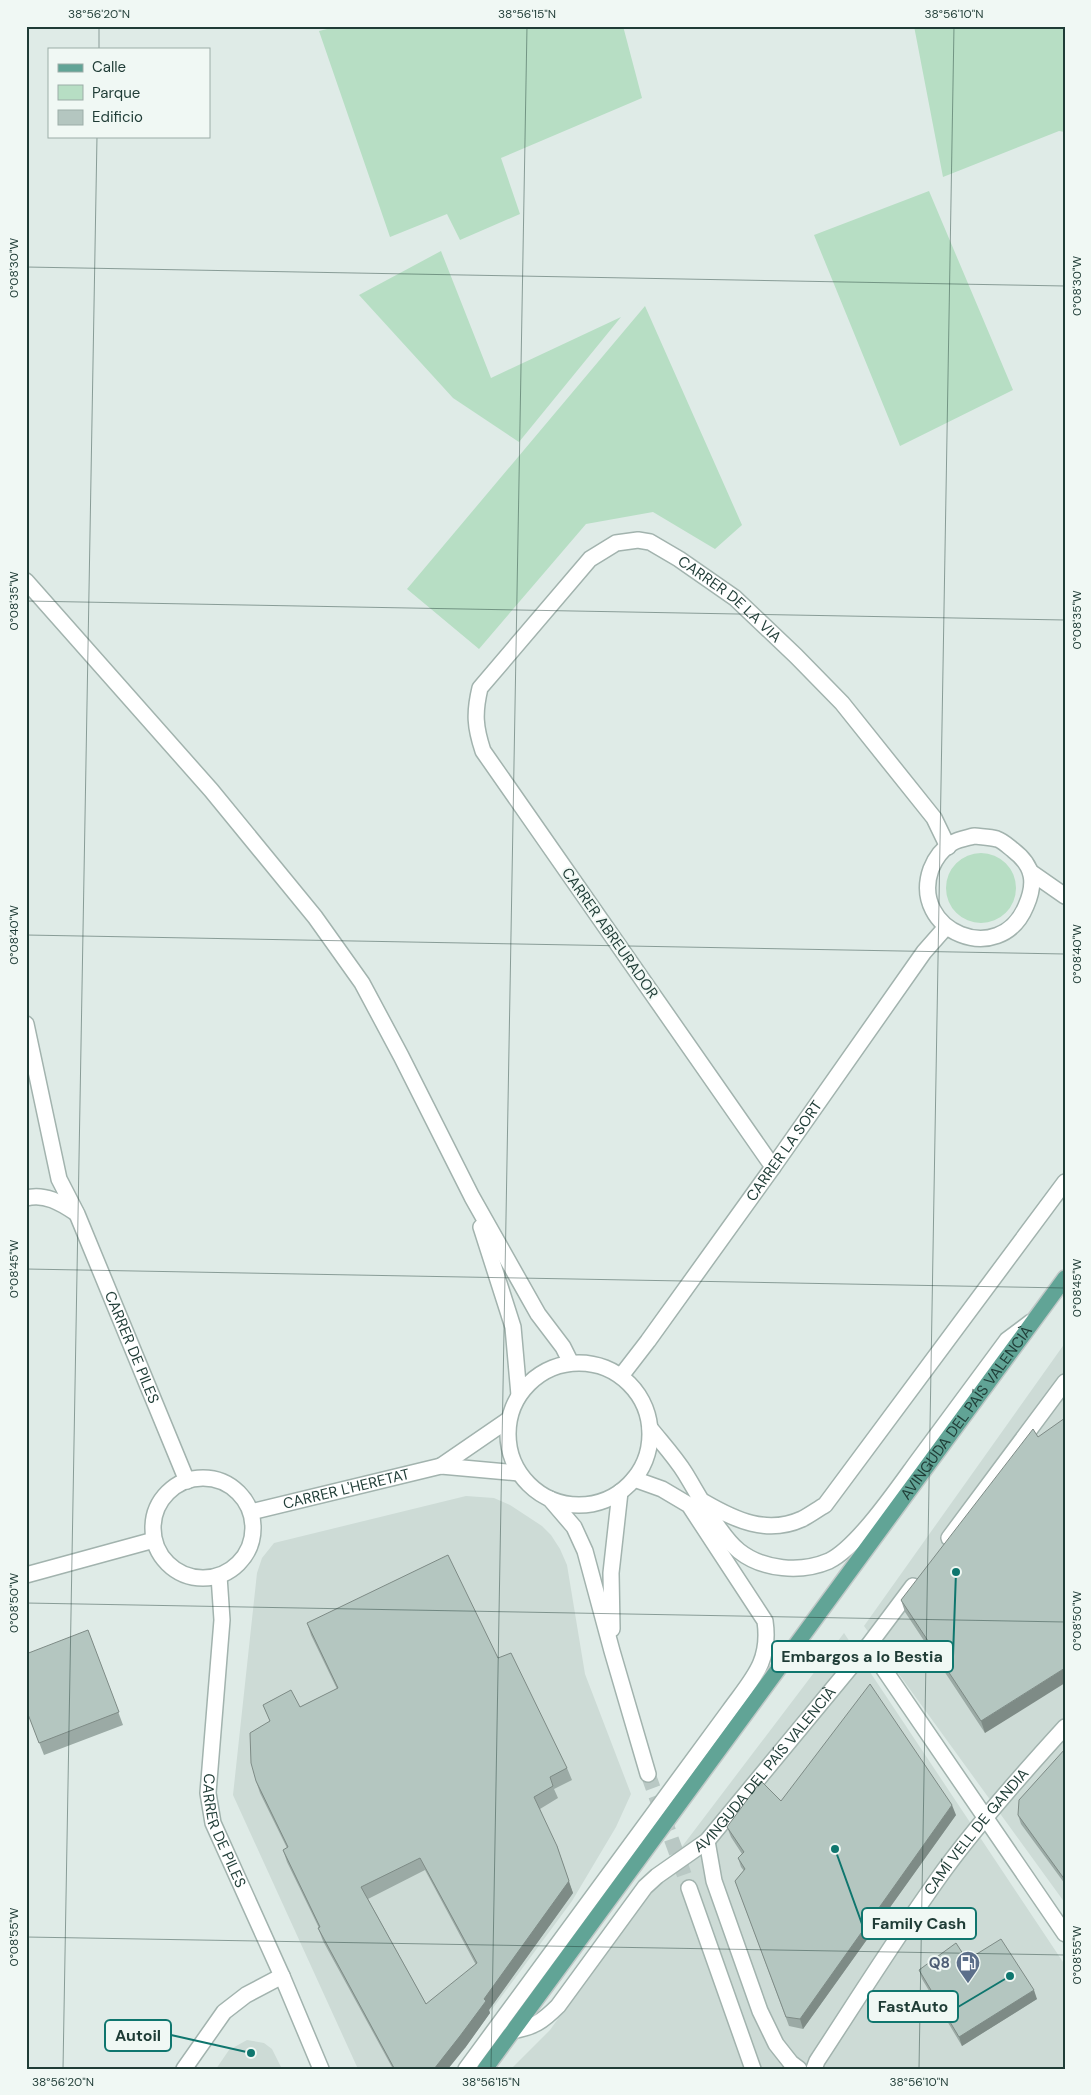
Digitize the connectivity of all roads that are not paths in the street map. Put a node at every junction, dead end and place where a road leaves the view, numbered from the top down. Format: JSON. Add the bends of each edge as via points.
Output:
{"nodes":[{"id":1,"x":26,"y":581,"type":"edge"},
{"id":2,"x":480,"y":688,"type":"joint"},
{"id":3,"x":948,"y":847,"type":"junction"},
{"id":4,"x":1032,"y":873,"type":"junction"},
{"id":5,"x":1065,"y":896,"type":"edge"},
{"id":6,"x":946,"y":927,"type":"junction"},
{"id":7,"x":26,"y":1024,"type":"edge"},
{"id":8,"x":773,"y":1167,"type":"junction"},
{"id":9,"x":1065,"y":1182,"type":"edge"},
{"id":10,"x":472,"y":1196,"type":"junction"},
{"id":11,"x":26,"y":1198,"type":"edge"},
{"id":12,"x":77,"y":1214,"type":"junction"},
{"id":13,"x":1065,"y":1278,"type":"edge"},
{"id":14,"x":1036,"y":1318,"type":"junction"},
{"id":15,"x":571,"y":1363,"type":"junction"},
{"id":16,"x":621,"y":1376,"type":"junction"},
{"id":17,"x":1065,"y":1382,"type":"edge"},
{"id":18,"x":519,"y":1394,"type":"junction"},
{"id":19,"x":508,"y":1420,"type":"junction"},
{"id":20,"x":650,"y":1428,"type":"junction"},
{"id":21,"x":441,"y":1466,"type":"junction"},
{"id":22,"x":519,"y":1473,"type":"junction"},
{"id":23,"x":634,"y":1479,"type":"junction"},
{"id":24,"x":187,"y":1481,"type":"junction"},
{"id":25,"x":620,"y":1492,"type":"junction"},
{"id":26,"x":550,"y":1500,"type":"junction"},
{"id":27,"x":703,"y":1501,"type":"junction"},
{"id":28,"x":251,"y":1512,"type":"junction"},
{"id":29,"x":154,"y":1540,"type":"junction"},
{"id":30,"x":940,"y":1550,"type":"edge"},
{"id":31,"x":923,"y":1573,"type":"edge"},
{"id":32,"x":26,"y":1575,"type":"edge"},
{"id":33,"x":219,"y":1576,"type":"junction"},
{"id":34,"x":868,"y":1646,"type":"junction"},
{"id":35,"x":612,"y":1651,"type":"junction"},
{"id":36,"x":1065,"y":1727,"type":"edge"},
{"id":37,"x":686,"y":1770,"type":"junction"},
{"id":38,"x":648,"y":1774,"type":"tunnel mouth"},
{"id":39,"x":688,"y":1793,"type":"junction"},
{"id":40,"x":985,"y":1817,"type":"junction"},
{"id":41,"x":707,"y":1841,"type":"junction"},
{"id":42,"x":649,"y":1847,"type":"junction"},
{"id":43,"x":622,"y":1856,"type":"junction"},
{"id":44,"x":689,"y":1888,"type":"tunnel mouth"},
{"id":45,"x":1065,"y":1934,"type":"edge"},
{"id":46,"x":282,"y":1976,"type":"junction"},
{"id":47,"x":512,"y":2031,"type":"junction"},
{"id":48,"x":184,"y":2069,"type":"edge"},
{"id":49,"x":321,"y":2069,"type":"edge"},
{"id":50,"x":466,"y":2069,"type":"edge"},
{"id":51,"x":485,"y":2069,"type":"edge"},
{"id":52,"x":754,"y":2069,"type":"edge"},
{"id":53,"x":799,"y":2069,"type":"edge"},
{"id":54,"x":814,"y":2069,"type":"edge"}],
"edges":[{"from":1,"to":10,"type":"street","via":[[211,790],[315,917],[362,983]]},
{"from":2,"to":3,"type":"street","name":"CARRER DE LA VIA","via":[[590,559],[616,543],[650,542],[735,598],[836,696],[934,818]]},
{"from":2,"to":8,"type":"street","name":"CARRER ABREURADOR","via":[[476,731],[483,751]]},
{"from":3,"to":4,"type":"street","via":[[974,836],[999,839],[1019,854]]},
{"from":3,"to":6,"type":"street","via":[[934,862],[928,879],[931,907]]},
{"from":4,"to":5,"type":"street"},
{"from":4,"to":6,"type":"street","via":[[1032,893],[1022,916],[1002,934],[989,939],[967,938]]},
{"from":6,"to":8,"type":"street","name":"CARRER LA SORT","via":[[924,952]]},
{"from":7,"to":12,"type":"street","name":"CARRER DE PILES","via":[[60,1178]]},
{"from":8,"to":16,"type":"street","name":"CARRER LA SORT"},
{"from":9,"to":27,"type":"street","via":[[825,1505],[803,1519],[781,1526],[765,1526],[748,1524]]},
{"from":10,"to":15,"type":"street","via":[[538,1314],[563,1346]]},
{"from":10,"to":18,"type":"street","via":[[512,1327]]},
{"from":11,"to":12,"type":"street","via":[[60,1202]]},
{"from":12,"to":24,"type":"street","name":"CARRER DE PILES"},
{"from":13,"to":14,"type":"main road","name":"AVINGUDA DEL PAÍS VALENCIÀ"},
{"from":14,"to":27,"type":"street","via":[[1007,1340],[884,1506],[846,1549],[829,1561],[794,1568],[776,1568],[759,1562],[739,1551]]},
{"from":14,"to":39,"type":"main road","name":"AVINGUDA DEL PAÍS VALENCIÀ"},
{"from":15,"to":16,"type":"street","via":[[589,1363]]},
{"from":15,"to":18,"type":"street","via":[[542,1373]]},
{"from":16,"to":20,"type":"street","via":[[641,1399]]},
{"from":17,"to":30,"type":"street"},
{"from":18,"to":19,"type":"street"},
{"from":19,"to":21,"type":"street","name":"CARRER L'HERETAT"},
{"from":19,"to":22,"type":"street","via":[[509,1448]]},
{"from":20,"to":23,"type":"street","via":[[647,1455]]},
{"from":20,"to":27,"type":"street"},
{"from":21,"to":22,"type":"street","name":"CARRER L'HERETAT"},
{"from":21,"to":28,"type":"street","name":"CARRER L'HERETAT"},
{"from":22,"to":26,"type":"street","via":[[534,1490]]},
{"from":23,"to":25,"type":"street"},
{"from":23,"to":37,"type":"street","via":[[662,1489],[689,1505],[765,1621],[768,1639],[764,1659]]},
{"from":24,"to":28,"type":"street","via":[[202,1478],[218,1480],[244,1498]]},
{"from":24,"to":29,"type":"street","via":[[160,1503]]},
{"from":25,"to":26,"type":"street","via":[[604,1501],[586,1505],[567,1505]]},
{"from":25,"to":35,"type":"street","via":[[611,1573]]},
{"from":26,"to":35,"type":"street","via":[[574,1526],[585,1550]]},
{"from":28,"to":33,"type":"street","via":[[252,1538],[248,1551],[241,1562]]},
{"from":29,"to":32,"type":"street"},
{"from":29,"to":33,"type":"street","via":[[171,1566],[186,1575],[202,1579]]},
{"from":31,"to":34,"type":"street","name":"AVINGUDA DEL PAÍS VALENCIÀ"},
{"from":33,"to":46,"type":"street","name":"CARRER DE PILES","via":[[222,1620],[209,1806],[213,1822]]},
{"from":34,"to":40,"type":"street"},
{"from":34,"to":41,"type":"street","name":"AVINGUDA DEL PAÍS VALENCIÀ"},
{"from":35,"to":38,"type":"street"},
{"from":36,"to":40,"type":"street","name":"CAMÍ VELL DE GANDIA"},
{"from":37,"to":39,"type":"street"},
{"from":37,"to":43,"type":"street"},
{"from":39,"to":42,"type":"main road","name":"AVINGUDA DEL PAÍS VALENCIÀ"},
{"from":40,"to":45,"type":"street"},
{"from":40,"to":54,"type":"street","name":"CAMÍ VELL DE GANDIA","via":[[873,1974]]},
{"from":41,"to":47,"type":"street","name":"AVINGUDA DEL PAÍS VALENCIÀ","via":[[645,1887],[558,2006],[531,2027]]},
{"from":41,"to":53,"type":"street","via":[[714,1881],[764,2020],[776,2044]]},
{"from":42,"to":43,"type":"street"},
{"from":42,"to":47,"type":"main road","name":"AVINGUDA DEL PAÍS VALENCIÀ"},
{"from":43,"to":50,"type":"street"},
{"from":44,"to":52,"type":"street"},
{"from":46,"to":48,"type":"street","via":[[246,1994],[224,2012]]},
{"from":46,"to":49,"type":"street","name":"CARRER DE PILES"},
{"from":47,"to":51,"type":"main road","name":"AVINGUDA DEL PAÍS VALENCIÀ"}]}
